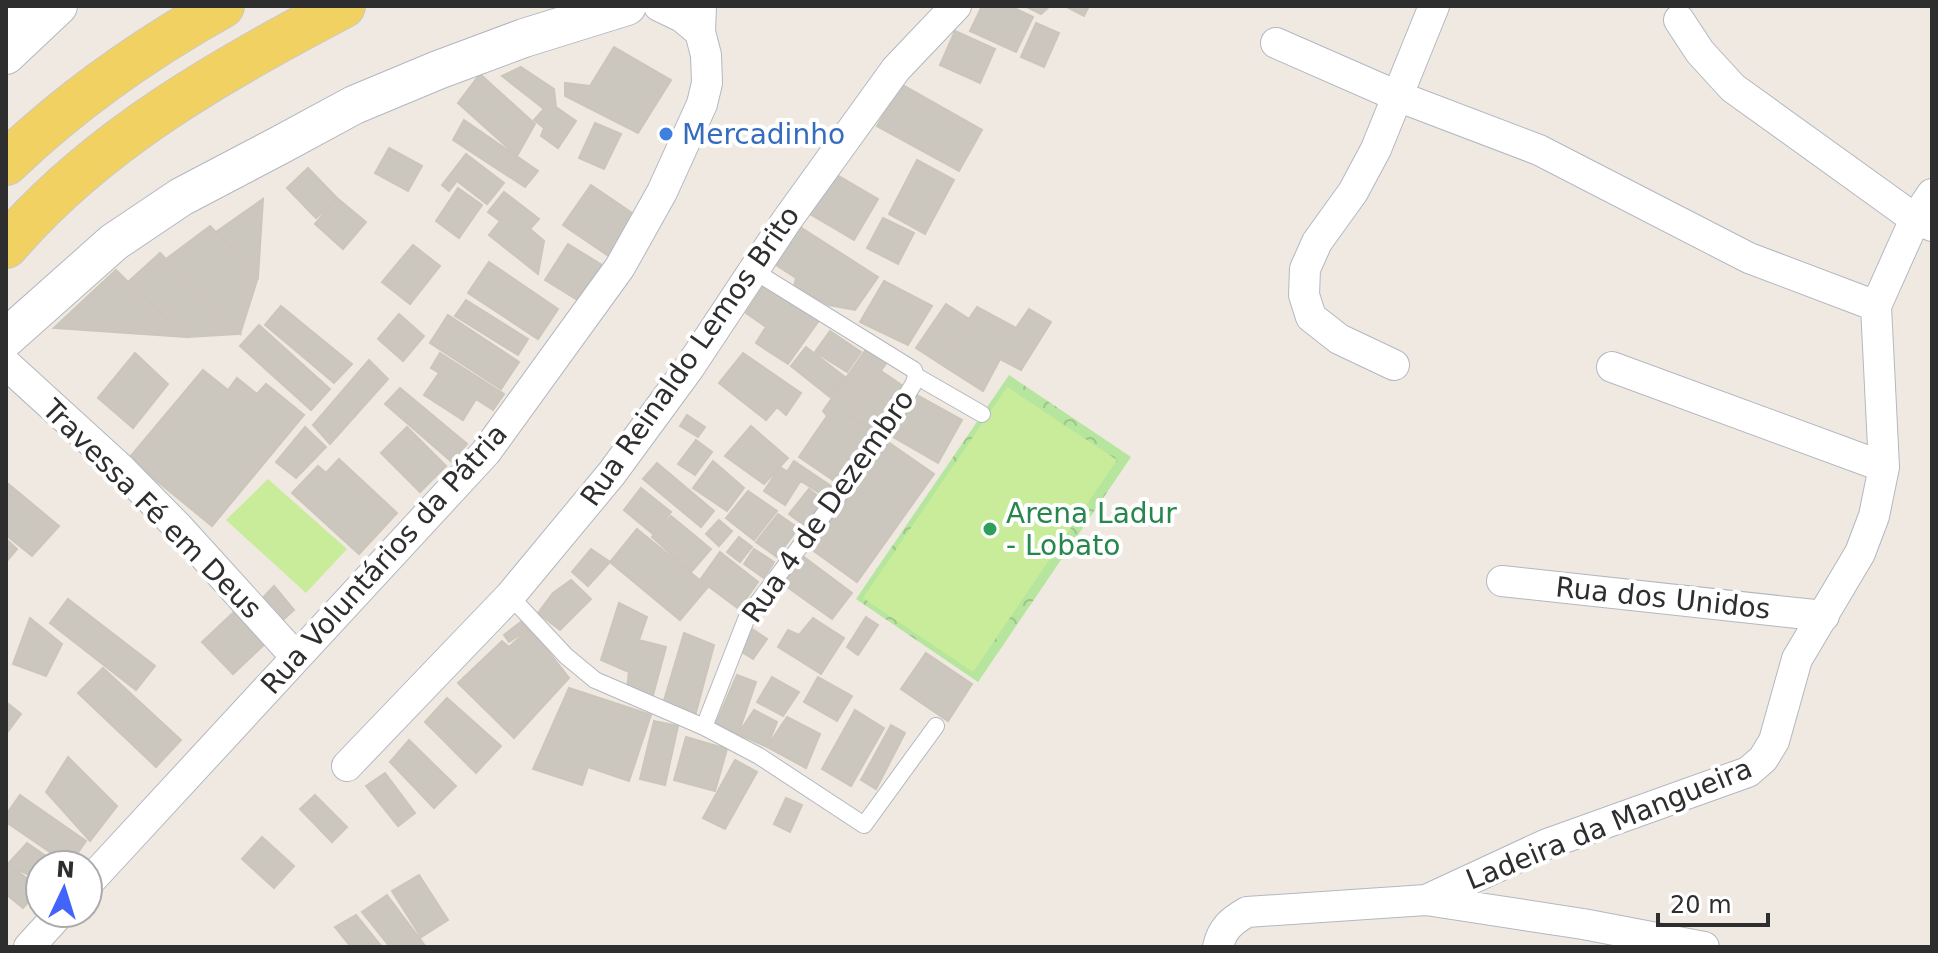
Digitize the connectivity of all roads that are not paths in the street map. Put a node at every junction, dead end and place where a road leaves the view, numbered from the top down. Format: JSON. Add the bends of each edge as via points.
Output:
{"nodes":[{"id":1,"x":222,"y":6,"type":"edge"},
{"id":2,"x":343,"y":6,"type":"edge"},
{"id":3,"x":627,"y":6,"type":"edge"},
{"id":4,"x":659,"y":6,"type":"edge"},
{"id":5,"x":956,"y":6,"type":"edge"},
{"id":6,"x":1434,"y":6,"type":"edge"},
{"id":7,"x":56,"y":8,"type":"edge"},
{"id":8,"x":6,"y":17,"type":"edge"},
{"id":9,"x":700,"y":19,"type":"edge"},
{"id":10,"x":1679,"y":20,"type":"dead end"},
{"id":11,"x":1276,"y":43,"type":"dead end"},
{"id":12,"x":6,"y":55,"type":"edge"},
{"id":13,"x":1397,"y":96,"type":"junction"},
{"id":14,"x":6,"y":163,"type":"edge"},
{"id":15,"x":1932,"y":194,"type":"edge"},
{"id":16,"x":1924,"y":222,"type":"edge"},
{"id":17,"x":6,"y":246,"type":"edge"},
{"id":18,"x":754,"y":271,"type":"junction"},
{"id":19,"x":1876,"y":306,"type":"junction"},
{"id":20,"x":6,"y":338,"type":"edge"},
{"id":21,"x":6,"y":364,"type":"edge"},
{"id":22,"x":1394,"y":365,"type":"dead end"},
{"id":23,"x":1612,"y":367,"type":"dead end"},
{"id":24,"x":916,"y":376,"type":"junction"},
{"id":25,"x":982,"y":414,"type":"dead end"},
{"id":26,"x":1884,"y":467,"type":"junction"},
{"id":27,"x":1502,"y":581,"type":"dead end"},
{"id":28,"x":510,"y":596,"type":"junction"},
{"id":29,"x":1824,"y":616,"type":"junction"},
{"id":30,"x":296,"y":657,"type":"junction"},
{"id":31,"x":936,"y":726,"type":"dead end"},
{"id":32,"x":704,"y":727,"type":"junction"},
{"id":33,"x":347,"y":766,"type":"dead end"},
{"id":34,"x":104,"y":866,"type":"edge"},
{"id":35,"x":1426,"y":900,"type":"junction"},
{"id":36,"x":45,"y":929,"type":"edge"},
{"id":37,"x":29,"y":947,"type":"edge"},
{"id":38,"x":1218,"y":947,"type":"edge"},
{"id":39,"x":1704,"y":947,"type":"edge"}],
"edges":[{"from":1,"to":14,"type":"main road","via":[[129,61]]},
{"from":2,"to":17,"type":"main road","via":[[161,109],[32,215]]},
{"from":3,"to":20,"type":"street","via":[[524,38],[354,105],[193,191],[114,242]]},
{"from":4,"to":9,"type":"street"},
{"from":5,"to":18,"type":"street","name":"Rua Reinaldo Lemos Brito","via":[[896,69]]},
{"from":6,"to":13,"type":"street"},
{"from":7,"to":8,"type":"street"},
{"from":7,"to":12,"type":"street"},
{"from":9,"to":30,"type":"street","name":"Rua Voluntários da Pátria","via":[[707,83],[702,104],[620,267],[486,452]]},
{"from":10,"to":16,"type":"street","via":[[1733,88]]},
{"from":11,"to":13,"type":"street"},
{"from":13,"to":19,"type":"street","via":[[1539,150],[1749,258]]},
{"from":13,"to":22,"type":"street","via":[[1353,192],[1317,242],[1305,269],[1304,295],[1311,317],[1320,325]]},
{"from":15,"to":16,"type":"street","name":"Ladeira da Mangueira"},
{"from":16,"to":19,"type":"street","name":"Ladeira da Mangueira"},
{"from":18,"to":24,"type":"lane","name":"Rua 4 de Dezembro"},
{"from":18,"to":28,"type":"street","name":"Rua Reinaldo Lemos Brito","via":[[612,473]]},
{"from":19,"to":26,"type":"street","name":"Ladeira da Mangueira"},
{"from":21,"to":30,"type":"street","name":"Travessa Fé em Deus","via":[[120,468]]},
{"from":23,"to":26,"type":"street"},
{"from":24,"to":25,"type":"lane"},
{"from":24,"to":32,"type":"lane","name":"Rua 4 de Dezembro","via":[[879,441],[747,617]]},
{"from":26,"to":29,"type":"street","name":"Ladeira da Mangueira","via":[[1860,553]]},
{"from":27,"to":29,"type":"street","name":"Rua dos Unidos"},
{"from":28,"to":32,"type":"lane","via":[[595,680]]},
{"from":28,"to":33,"type":"street","name":"Rua Reinaldo Lemos Brito"},
{"from":29,"to":35,"type":"street","name":"Ladeira da Mangueira","via":[[1797,659],[1774,741],[1748,772],[1547,844]]},
{"from":30,"to":34,"type":"street","name":"Rua Voluntários da Pátria"},
{"from":31,"to":32,"type":"lane","via":[[864,825]]},
{"from":35,"to":38,"type":"street","via":[[1247,912],[1230,922]]},
{"from":35,"to":39,"type":"street"},
{"from":36,"to":37,"type":"street"}]}
